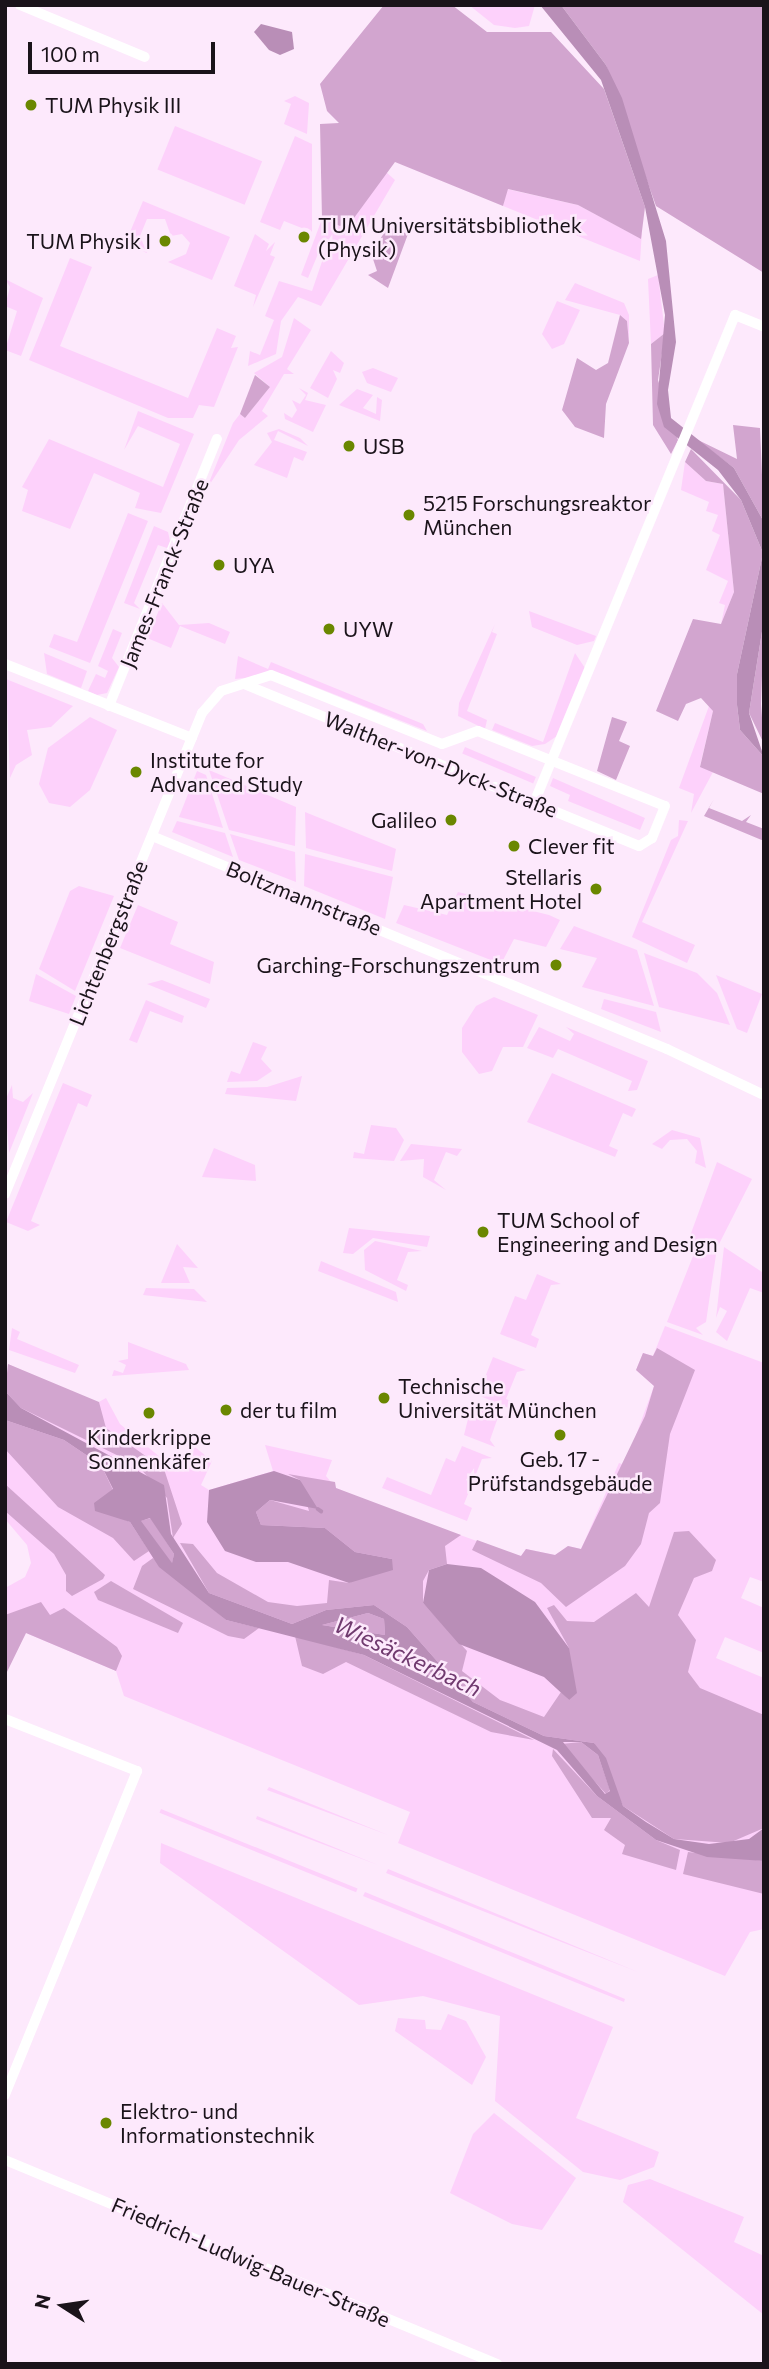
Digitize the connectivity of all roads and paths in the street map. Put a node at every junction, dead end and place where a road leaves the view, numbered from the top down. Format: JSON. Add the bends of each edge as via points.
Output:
{"nodes":[{"id":1,"x":20,"y":5,"type":"edge"},
{"id":2,"x":145,"y":57,"type":"dead end"},
{"id":3,"x":764,"y":327,"type":"edge"},
{"id":4,"x":217,"y":439,"type":"dead end"},
{"id":5,"x":5,"y":664,"type":"edge"},
{"id":6,"x":244,"y":684,"type":"junction"},
{"id":7,"x":214,"y":696,"type":"joint"},
{"id":8,"x":109,"y":706,"type":"junction"},
{"id":9,"x":192,"y":738,"type":"junction"},
{"id":10,"x":552,"y":762,"type":"junction"},
{"id":11,"x":534,"y":803,"type":"junction"},
{"id":12,"x":152,"y":836,"type":"junction"},
{"id":13,"x":764,"y":1096,"type":"edge"},
{"id":14,"x":5,"y":1194,"type":"edge"},
{"id":15,"x":5,"y":1719,"type":"edge"},
{"id":16,"x":5,"y":2095,"type":"edge"},
{"id":17,"x":5,"y":2160,"type":"edge"},
{"id":18,"x":497,"y":2364,"type":"edge"}],
"edges":[{"from":1,"to":2,"type":"street"},
{"from":3,"to":10,"type":"street","via":[[735,315]]},
{"from":4,"to":8,"type":"street","name":"James-Franck-Straße"},
{"from":5,"to":8,"type":"street"},
{"from":6,"to":7,"type":"street","name":"Walther-von-Dyck-Straße"},
{"from":6,"to":10,"type":"street","name":"Walther-von-Dyck-Straße","via":[[271,675],[442,744],[478,731]]},
{"from":6,"to":11,"type":"street","name":"Walther-von-Dyck-Straße"},
{"from":7,"to":9,"type":"street","name":"Lichtenbergstraße"},
{"from":8,"to":9,"type":"street"},
{"from":9,"to":12,"type":"street","name":"Lichtenbergstraße"},
{"from":10,"to":11,"type":"street"},
{"from":10,"to":11,"type":"street","name":"Walther-von-Dyck-Straße","via":[[665,806],[652,838],[639,846]]},
{"from":12,"to":13,"type":"street","name":"Boltzmannstraße","via":[[667,1049]]},
{"from":12,"to":14,"type":"street","name":"Lichtenbergstraße"},
{"from":15,"to":16,"type":"street","via":[[136,1771]]},
{"from":17,"to":18,"type":"street","name":"Friedrich-Ludwig-Bauer-Straße"}]}
